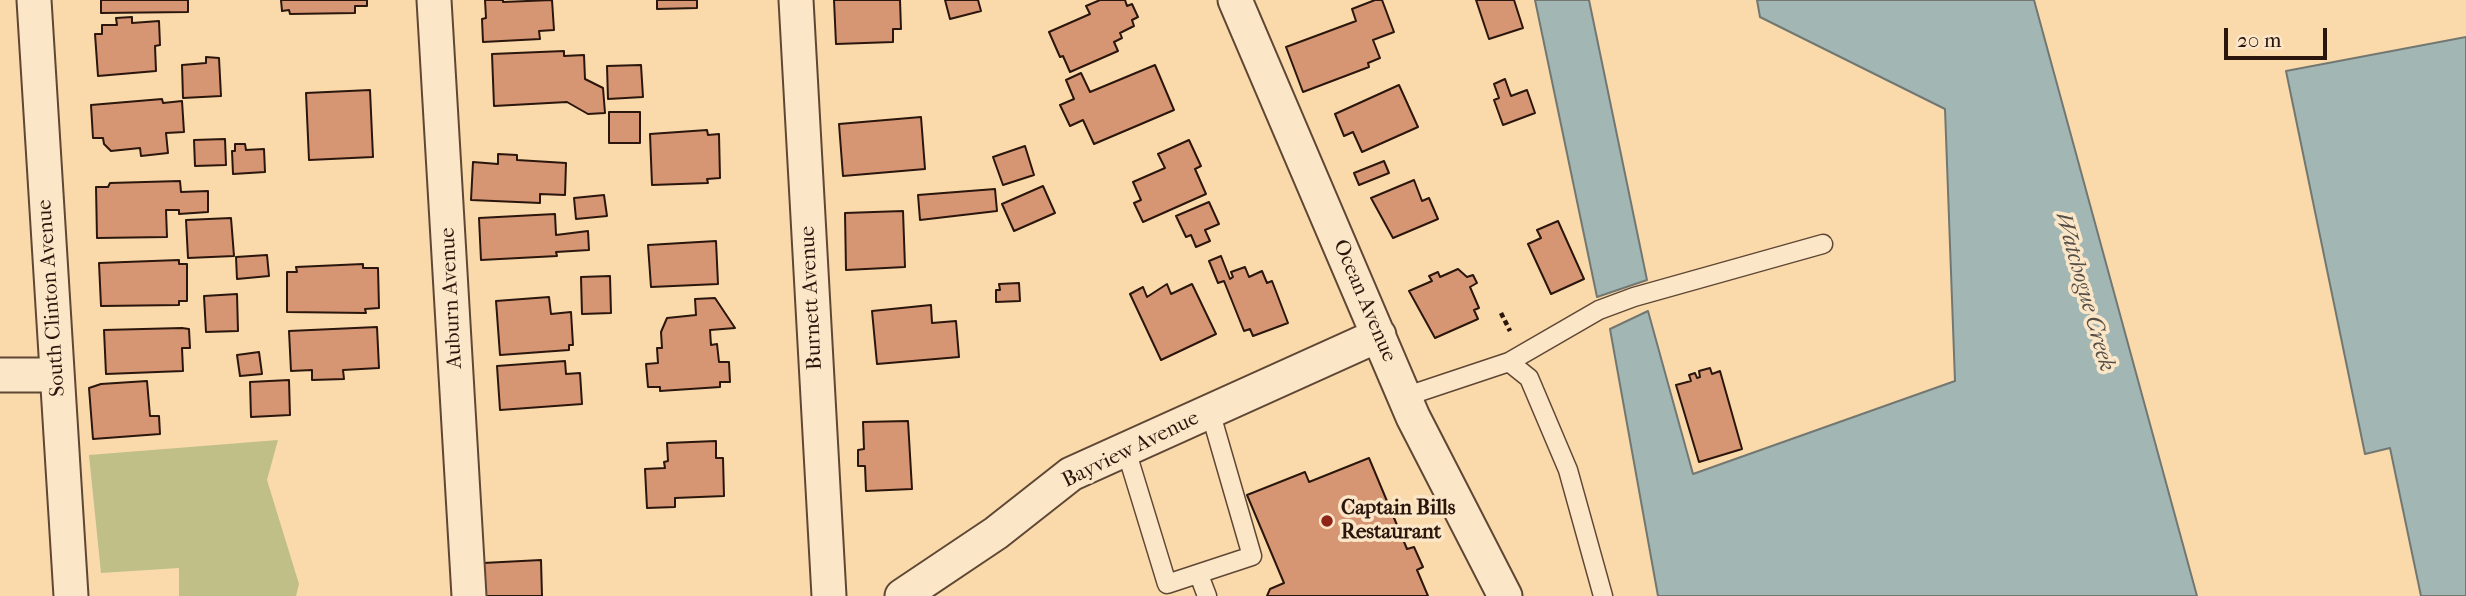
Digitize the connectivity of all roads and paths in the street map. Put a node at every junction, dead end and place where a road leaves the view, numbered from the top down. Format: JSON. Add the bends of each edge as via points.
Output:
{"nodes":[{"id":1,"x":34,"y":0,"type":"edge"},
{"id":2,"x":434,"y":0,"type":"edge"},
{"id":3,"x":796,"y":0,"type":"edge"},
{"id":4,"x":1235,"y":0,"type":"edge"},
{"id":5,"x":1824,"y":244,"type":"dead end"},
{"id":6,"x":1378,"y":335,"type":"junction"},
{"id":7,"x":1509,"y":362,"type":"junction"},
{"id":8,"x":0,"y":375,"type":"edge"},
{"id":9,"x":57,"y":375,"type":"junction"},
{"id":10,"x":1404,"y":397,"type":"junction"},
{"id":11,"x":1210,"y":411,"type":"junction"},
{"id":12,"x":1126,"y":450,"type":"junction"},
{"id":13,"x":1199,"y":575,"type":"junction"},
{"id":14,"x":71,"y":596,"type":"edge"},
{"id":15,"x":469,"y":596,"type":"edge"},
{"id":16,"x":829,"y":596,"type":"edge"},
{"id":17,"x":902,"y":596,"type":"edge"},
{"id":18,"x":1207,"y":596,"type":"edge"},
{"id":19,"x":1506,"y":596,"type":"edge"},
{"id":20,"x":1603,"y":596,"type":"edge"}],
"edges":[{"from":1,"to":9,"type":"street","name":"South Clinton Avenue"},
{"from":2,"to":15,"type":"street","name":"Auburn Avenue"},
{"from":3,"to":16,"type":"street","name":"Burnett Avenue"},
{"from":4,"to":6,"type":"street","name":"Ocean Avenue"},
{"from":5,"to":7,"type":"lane","via":[[1599,310]]},
{"from":6,"to":10,"type":"street","name":"Ocean Avenue"},
{"from":6,"to":11,"type":"street","name":"Bayview Avenue"},
{"from":7,"to":10,"type":"lane"},
{"from":7,"to":20,"type":"lane","via":[[1530,378],[1568,470]]},
{"from":8,"to":9,"type":"street"},
{"from":9,"to":14,"type":"street","name":"South Clinton Avenue"},
{"from":10,"to":19,"type":"street","name":"Ocean Avenue"},
{"from":11,"to":12,"type":"street","name":"Bayview Avenue"},
{"from":11,"to":13,"type":"lane","via":[[1252,556]]},
{"from":12,"to":13,"type":"lane","via":[[1167,584]]},
{"from":12,"to":17,"type":"street","name":"Bayview Avenue","via":[[1071,474],[996,533]]},
{"from":13,"to":18,"type":"lane"}]}
